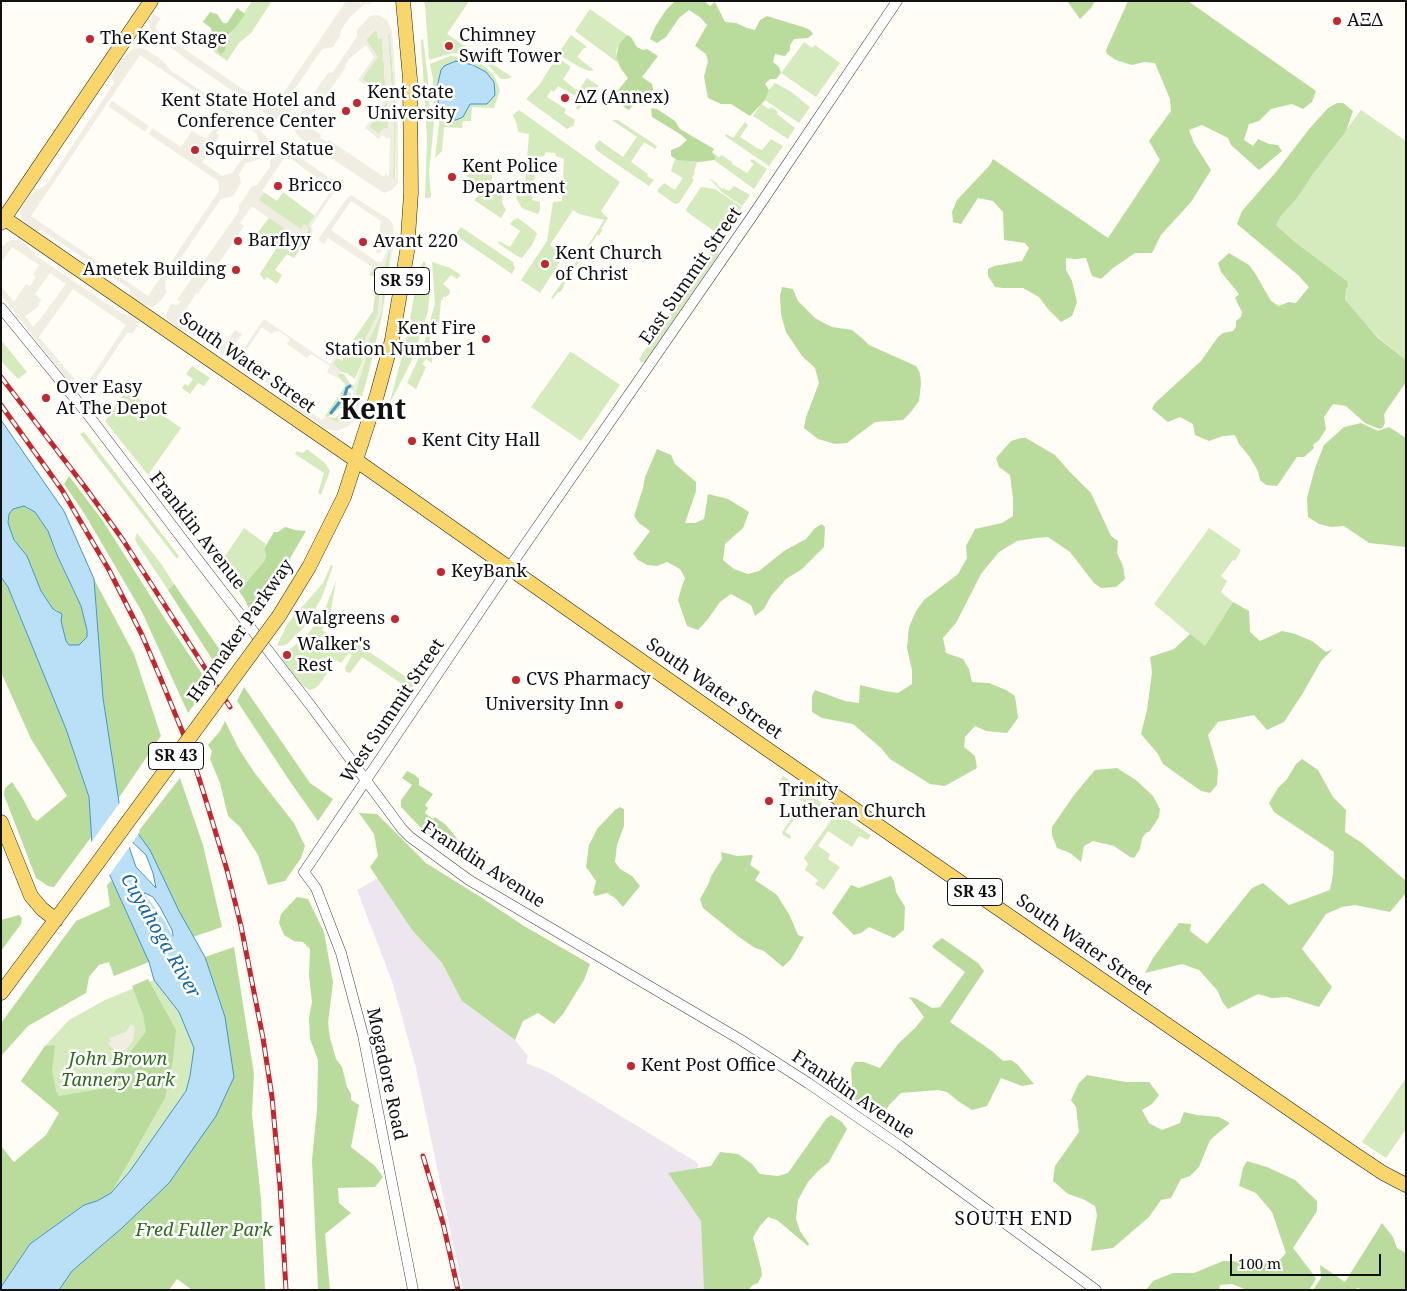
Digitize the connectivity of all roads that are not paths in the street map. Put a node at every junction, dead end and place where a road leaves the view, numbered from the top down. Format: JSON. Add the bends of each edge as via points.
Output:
{"nodes":[{"id":1,"x":151,"y":1,"type":"edge"},
{"id":2,"x":403,"y":1,"type":"edge"},
{"id":3,"x":897,"y":1,"type":"edge"},
{"id":4,"x":2,"y":219,"type":"edge"},
{"id":5,"x":1,"y":308,"type":"edge"},
{"id":6,"x":357,"y":461,"type":"junction"},
{"id":7,"x":509,"y":568,"type":"junction"},
{"id":8,"x":366,"y":779,"type":"junction"},
{"id":9,"x":1,"y":822,"type":"edge"},
{"id":10,"x":304,"y":872,"type":"joint"},
{"id":11,"x":56,"y":920,"type":"junction"},
{"id":12,"x":1,"y":993,"type":"edge"},
{"id":13,"x":1406,"y":1186,"type":"edge"},
{"id":14,"x":413,"y":1290,"type":"edge"},
{"id":15,"x":1096,"y":1290,"type":"edge"}],
"edges":[{"from":1,"to":4,"type":"main road"},
{"from":2,"to":6,"type":"main road","name":"Haymaker Parkway","number":"SR 59","via":[[410,79],[410,223],[392,340]]},
{"from":3,"to":7,"type":"street","name":"East Summit Street","via":[[781,175]]},
{"from":4,"to":6,"type":"main road","name":"South Water Street"},
{"from":5,"to":8,"type":"street","name":"Franklin Avenue","via":[[90,417]]},
{"from":6,"to":7,"type":"main road","name":"South Water Street","number":"SR 43"},
{"from":6,"to":11,"type":"main road","name":"Haymaker Parkway","number":"SR 43","bridge":true,"via":[[344,497],[302,580]]},
{"from":7,"to":8,"type":"street","name":"West Summit Street"},
{"from":7,"to":13,"type":"main road","name":"South Water Street","number":"SR 43","via":[[1314,1126]]},
{"from":8,"to":10,"type":"street","name":"West Summit Street"},
{"from":8,"to":15,"type":"street","name":"Franklin Avenue","via":[[402,828],[427,851],[469,880],[808,1083],[900,1146]]},
{"from":9,"to":11,"type":"main road","via":[[32,896]]},
{"from":10,"to":14,"type":"street","name":"Mogadore Road","via":[[316,888],[341,953],[360,1026]]},
{"from":11,"to":12,"type":"main road","name":"Haymaker Parkway"}]}
